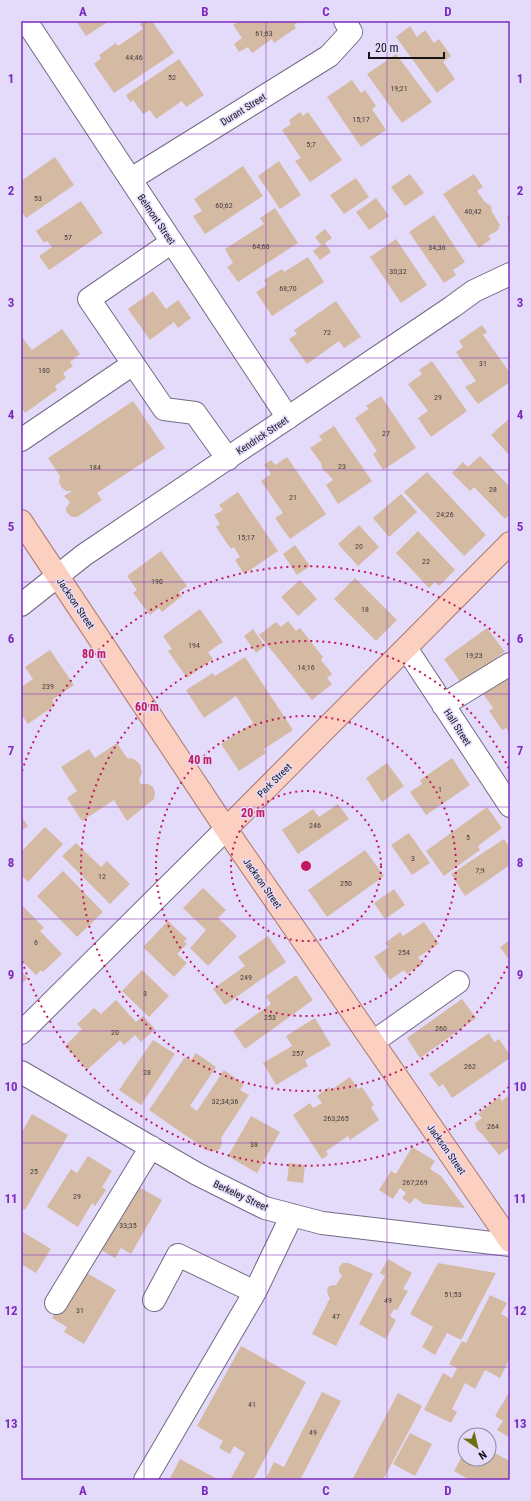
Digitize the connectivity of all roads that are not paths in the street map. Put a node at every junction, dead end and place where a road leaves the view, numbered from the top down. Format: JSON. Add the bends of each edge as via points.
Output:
{"nodes":[{"id":1,"x":26,"y":21,"type":"edge"},
{"id":2,"x":348,"y":26,"type":"edge"},
{"id":3,"x":131,"y":179,"type":"junction"},
{"id":4,"x":172,"y":242,"type":"junction"},
{"id":5,"x":510,"y":274,"type":"edge"},
{"id":6,"x":133,"y":364,"type":"junction"},
{"id":7,"x":288,"y":418,"type":"junction"},
{"id":8,"x":21,"y":440,"type":"edge"},
{"id":9,"x":228,"y":459,"type":"junction"},
{"id":10,"x":21,"y":521,"type":"edge"},
{"id":11,"x":510,"y":543,"type":"edge"},
{"id":12,"x":58,"y":576,"type":"junction"},
{"id":13,"x":21,"y":605,"type":"edge"},
{"id":14,"x":406,"y":648,"type":"junction"},
{"id":15,"x":510,"y":664,"type":"edge"},
{"id":16,"x":443,"y":705,"type":"junction"},
{"id":17,"x":510,"y":806,"type":"edge"},
{"id":18,"x":226,"y":829,"type":"junction"},
{"id":19,"x":458,"y":982,"type":"dead end"},
{"id":20,"x":21,"y":1033,"type":"edge"},
{"id":21,"x":373,"y":1042,"type":"junction"},
{"id":22,"x":21,"y":1072,"type":"edge"},
{"id":23,"x":151,"y":1147,"type":"junction"},
{"id":24,"x":292,"y":1215,"type":"junction"},
{"id":25,"x":510,"y":1241,"type":"edge"},
{"id":26,"x":510,"y":1245,"type":"edge"},
{"id":27,"x":255,"y":1292,"type":"junction"},
{"id":28,"x":154,"y":1300,"type":"dead end"},
{"id":29,"x":56,"y":1302,"type":"dead end"},
{"id":30,"x":145,"y":1480,"type":"edge"}],
"edges":[{"from":1,"to":3,"type":"street","name":"Belmont Street"},
{"from":2,"to":3,"type":"street","name":"Durant Street","via":[[329,56]]},
{"from":3,"to":4,"type":"street","name":"Belmont Street"},
{"from":4,"to":6,"type":"street","via":[[89,299]]},
{"from":4,"to":7,"type":"street","name":"Belmont Street"},
{"from":5,"to":7,"type":"street","name":"Kendrick Street","via":[[474,291]]},
{"from":6,"to":8,"type":"street"},
{"from":6,"to":9,"type":"street","via":[[164,409],[195,413]]},
{"from":7,"to":9,"type":"street","name":"Kendrick Street"},
{"from":9,"to":12,"type":"street","name":"Kendrick Street","via":[[84,555]]},
{"from":10,"to":12,"type":"main road","name":"Jackson Street"},
{"from":11,"to":14,"type":"main road","name":"Park Street"},
{"from":12,"to":13,"type":"street","name":"Kendrick Street"},
{"from":12,"to":18,"type":"main road","name":"Jackson Street"},
{"from":14,"to":16,"type":"street","name":"Hall Street"},
{"from":14,"to":18,"type":"main road","name":"Park Street"},
{"from":15,"to":16,"type":"street"},
{"from":16,"to":17,"type":"street","name":"Hall Street"},
{"from":18,"to":20,"type":"street","name":"Park Street"},
{"from":18,"to":21,"type":"main road","name":"Jackson Street"},
{"from":19,"to":21,"type":"street"},
{"from":21,"to":25,"type":"main road","name":"Jackson Street"},
{"from":22,"to":23,"type":"street","name":"Berkeley Street"},
{"from":23,"to":24,"type":"street","name":"Berkeley Street","via":[[197,1174],[265,1208]]},
{"from":23,"to":29,"type":"street"},
{"from":24,"to":26,"type":"street","name":"Berkeley Street","via":[[322,1223]]},
{"from":24,"to":27,"type":"street"},
{"from":27,"to":28,"type":"street","via":[[178,1255]]},
{"from":27,"to":30,"type":"street"}]}
